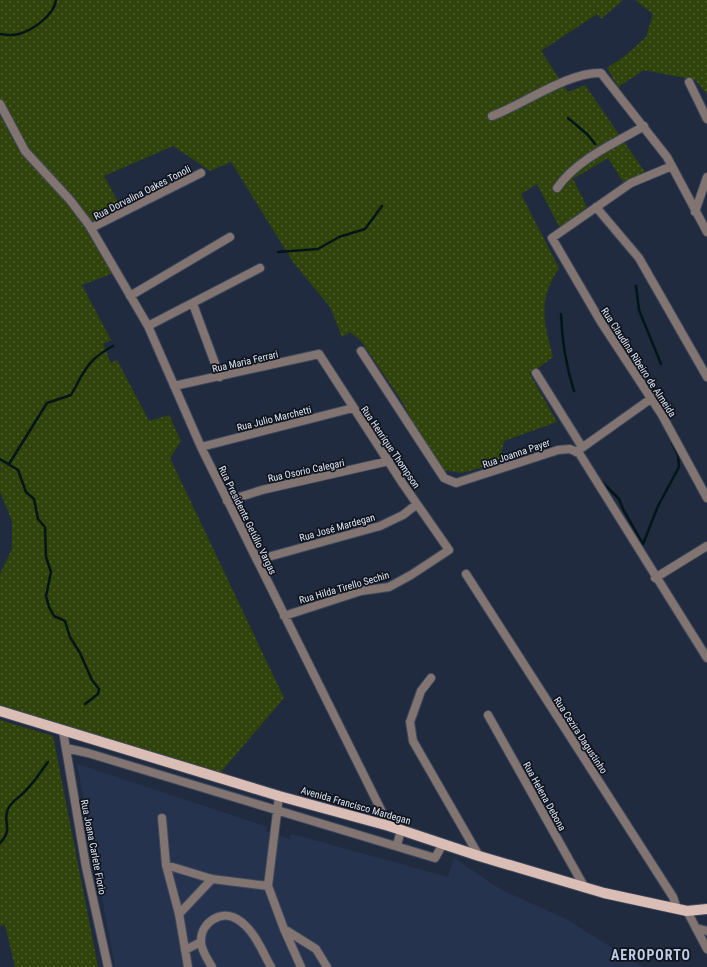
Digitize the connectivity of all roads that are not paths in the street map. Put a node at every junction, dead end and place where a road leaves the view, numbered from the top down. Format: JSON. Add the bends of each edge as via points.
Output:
{"nodes":[{"id":1,"x":689,"y":82,"type":"dead end"},
{"id":2,"x":0,"y":104,"type":"edge"},
{"id":3,"x":492,"y":116,"type":"dead end"},
{"id":4,"x":707,"y":119,"type":"edge"},
{"id":5,"x":644,"y":126,"type":"junction"},
{"id":6,"x":672,"y":166,"type":"junction"},
{"id":7,"x":201,"y":173,"type":"dead end"},
{"id":8,"x":707,"y":177,"type":"edge"},
{"id":9,"x":557,"y":188,"type":"dead end"},
{"id":10,"x":596,"y":207,"type":"junction"},
{"id":11,"x":695,"y":212,"type":"junction"},
{"id":12,"x":90,"y":227,"type":"junction"},
{"id":13,"x":707,"y":232,"type":"edge"},
{"id":14,"x":230,"y":236,"type":"dead end"},
{"id":15,"x":260,"y":268,"type":"dead end"},
{"id":16,"x":130,"y":296,"type":"junction"},
{"id":17,"x":193,"y":304,"type":"junction"},
{"id":18,"x":148,"y":326,"type":"junction"},
{"id":19,"x":361,"y":351,"type":"dead end"},
{"id":20,"x":319,"y":354,"type":"joint"},
{"id":21,"x":536,"y":373,"type":"dead end"},
{"id":22,"x":220,"y":377,"type":"junction"},
{"id":23,"x":707,"y":377,"type":"edge"},
{"id":24,"x":174,"y":386,"type":"junction"},
{"id":25,"x":652,"y":398,"type":"junction"},
{"id":26,"x":353,"y":408,"type":"junction"},
{"id":27,"x":201,"y":447,"type":"junction"},
{"id":28,"x":579,"y":450,"type":"junction"},
{"id":29,"x":389,"y":461,"type":"junction"},
{"id":30,"x":707,"y":498,"type":"edge"},
{"id":31,"x":227,"y":501,"type":"junction"},
{"id":32,"x":417,"y":504,"type":"junction"},
{"id":33,"x":707,"y":546,"type":"edge"},
{"id":34,"x":449,"y":550,"type":"joint"},
{"id":35,"x":257,"y":560,"type":"junction"},
{"id":36,"x":466,"y":574,"type":"dead end"},
{"id":37,"x":655,"y":578,"type":"junction"},
{"id":38,"x":284,"y":616,"type":"junction"},
{"id":39,"x":707,"y":658,"type":"edge"},
{"id":40,"x":430,"y":678,"type":"dead end"},
{"id":41,"x":0,"y":711,"type":"edge"},
{"id":42,"x":488,"y":714,"type":"dead end"},
{"id":43,"x":63,"y":731,"type":"junction"},
{"id":44,"x":66,"y":748,"type":"junction"},
{"id":45,"x":279,"y":796,"type":"junction"},
{"id":46,"x":277,"y":811,"type":"junction"},
{"id":47,"x":162,"y":818,"type":"dead end"},
{"id":48,"x":389,"y":826,"type":"junction"},
{"id":49,"x":401,"y":830,"type":"junction"},
{"id":50,"x":443,"y":844,"type":"junction"},
{"id":51,"x":397,"y":845,"type":"junction"},
{"id":52,"x":479,"y":856,"type":"junction"},
{"id":53,"x":166,"y":865,"type":"junction"},
{"id":54,"x":212,"y":879,"type":"junction"},
{"id":55,"x":268,"y":886,"type":"junction"},
{"id":56,"x":585,"y":888,"type":"junction"},
{"id":57,"x":707,"y":909,"type":"edge"},
{"id":58,"x":682,"y":910,"type":"junction"},
{"id":59,"x":179,"y":914,"type":"junction"},
{"id":60,"x":696,"y":928,"type":"junction"},
{"id":61,"x":284,"y":929,"type":"junction"},
{"id":62,"x":707,"y":931,"type":"edge"},
{"id":63,"x":201,"y":942,"type":"junction"},
{"id":64,"x":707,"y":949,"type":"edge"},
{"id":65,"x":185,"y":950,"type":"junction"},
{"id":66,"x":108,"y":967,"type":"edge"},
{"id":67,"x":188,"y":967,"type":"edge"},
{"id":68,"x":212,"y":967,"type":"edge"},
{"id":69,"x":271,"y":967,"type":"edge"},
{"id":70,"x":301,"y":967,"type":"edge"},
{"id":71,"x":327,"y":967,"type":"edge"}],
"edges":[{"from":1,"to":4,"type":"street"},
{"from":2,"to":12,"type":"street","name":"Rua Presidente Getúlio Vargas","via":[[25,151],[70,200]]},
{"from":3,"to":5,"type":"street","via":[[511,109],[540,92],[593,72],[601,73]]},
{"from":5,"to":6,"type":"street"},
{"from":5,"to":9,"type":"street","via":[[592,156],[566,176]]},
{"from":6,"to":10,"type":"street","via":[[631,183]]},
{"from":6,"to":11,"type":"street"},
{"from":7,"to":12,"type":"street","name":"Rua Dorvalina Oakes Tonoli"},
{"from":8,"to":11,"type":"street"},
{"from":10,"to":23,"type":"street","via":[[639,258]]},
{"from":10,"to":25,"type":"street","name":"Rua Claudina Ribeiro de Almeida","via":[[552,238],[601,322]]},
{"from":11,"to":13,"type":"street"},
{"from":12,"to":16,"type":"street","name":"Rua Presidente Getúlio Vargas"},
{"from":14,"to":16,"type":"street"},
{"from":15,"to":17,"type":"street"},
{"from":16,"to":18,"type":"street","name":"Rua Presidente Getúlio Vargas"},
{"from":17,"to":18,"type":"street"},
{"from":17,"to":22,"type":"street"},
{"from":18,"to":24,"type":"street","name":"Rua Presidente Getúlio Vargas"},
{"from":19,"to":28,"type":"street","name":"Rua Joanna Payer","via":[[444,478],[456,483],[558,450]]},
{"from":20,"to":22,"type":"street","name":"Rua Maria Ferrari"},
{"from":20,"to":26,"type":"street","name":"Rua Henrique Thompson"},
{"from":21,"to":28,"type":"street"},
{"from":22,"to":24,"type":"street","name":"Rua Maria Ferrari"},
{"from":24,"to":27,"type":"street","name":"Rua Presidente Getúlio Vargas"},
{"from":25,"to":28,"type":"street"},
{"from":25,"to":30,"type":"street","name":"Rua Claudina Ribeiro de Almeida"},
{"from":26,"to":27,"type":"street","name":"Rua Julio Marchetti"},
{"from":26,"to":29,"type":"street","name":"Rua Henrique Thompson"},
{"from":27,"to":31,"type":"street","name":"Rua Presidente Getúlio Vargas"},
{"from":28,"to":37,"type":"street"},
{"from":29,"to":31,"type":"street","name":"Rua Osorio Calegari","via":[[262,490]]},
{"from":29,"to":32,"type":"street","name":"Rua Henrique Thompson"},
{"from":31,"to":35,"type":"street","name":"Rua Presidente Getúlio Vargas"},
{"from":32,"to":34,"type":"street","name":"Rua Henrique Thompson"},
{"from":32,"to":35,"type":"street","name":"Rua José Mardegan","via":[[403,515],[380,526]]},
{"from":33,"to":37,"type":"street"},
{"from":34,"to":38,"type":"street","name":"Rua Hilda Tirello Sechin","via":[[389,587],[361,591]]},
{"from":35,"to":38,"type":"street","name":"Rua Presidente Getúlio Vargas"},
{"from":36,"to":58,"type":"street","name":"Rua Cezira Dagustinho"},
{"from":37,"to":39,"type":"street"},
{"from":38,"to":48,"type":"street","name":"Rua Presidente Getúlio Vargas"},
{"from":40,"to":52,"type":"street","via":[[421,691],[410,722],[413,741]]},
{"from":41,"to":43,"type":"main road","name":"Avenida Francisco Mardegan"},
{"from":42,"to":56,"type":"street","name":"Rua Helena Debona"},
{"from":43,"to":44,"type":"street","name":"Rua Joana Carlete Fiorio"},
{"from":43,"to":45,"type":"main road","name":"Avenida Francisco Mardegan"},
{"from":44,"to":46,"type":"street","via":[[88,752]]},
{"from":44,"to":66,"type":"street","name":"Rua Joana Carlete Fiorio","via":[[86,867]]},
{"from":45,"to":46,"type":"street"},
{"from":45,"to":48,"type":"main road","name":"Avenida Francisco Mardegan"},
{"from":46,"to":51,"type":"street"},
{"from":46,"to":55,"type":"street"},
{"from":47,"to":53,"type":"street"},
{"from":48,"to":49,"type":"main road","name":"Avenida Francisco Mardegan"},
{"from":49,"to":50,"type":"main road","name":"Avenida Francisco Mardegan"},
{"from":49,"to":51,"type":"street"},
{"from":50,"to":51,"type":"street","via":[[435,858]]},
{"from":50,"to":52,"type":"main road","name":"Avenida Francisco Mardegan"},
{"from":52,"to":56,"type":"main road","name":"Avenida Francisco Mardegan"},
{"from":53,"to":54,"type":"street"},
{"from":53,"to":59,"type":"street"},
{"from":54,"to":55,"type":"street"},
{"from":54,"to":59,"type":"street"},
{"from":55,"to":61,"type":"street"},
{"from":56,"to":58,"type":"main road","name":"Avenida Francisco Mardegan"},
{"from":57,"to":58,"type":"main road","name":"Avenida Francisco Mardegan"},
{"from":58,"to":60,"type":"street","name":"Rua Cezira Dagustinho"},
{"from":59,"to":65,"type":"street"},
{"from":60,"to":62,"type":"street"},
{"from":60,"to":64,"type":"street","name":"Rua Cezira Dagustinho"},
{"from":61,"to":70,"type":"street"},
{"from":61,"to":71,"type":"street","via":[[316,949]]},
{"from":63,"to":65,"type":"street"},
{"from":63,"to":68,"type":"street"},
{"from":63,"to":69,"type":"street","via":[[202,931],[208,922],[217,917],[237,919],[251,932]]},
{"from":65,"to":67,"type":"street"}]}
